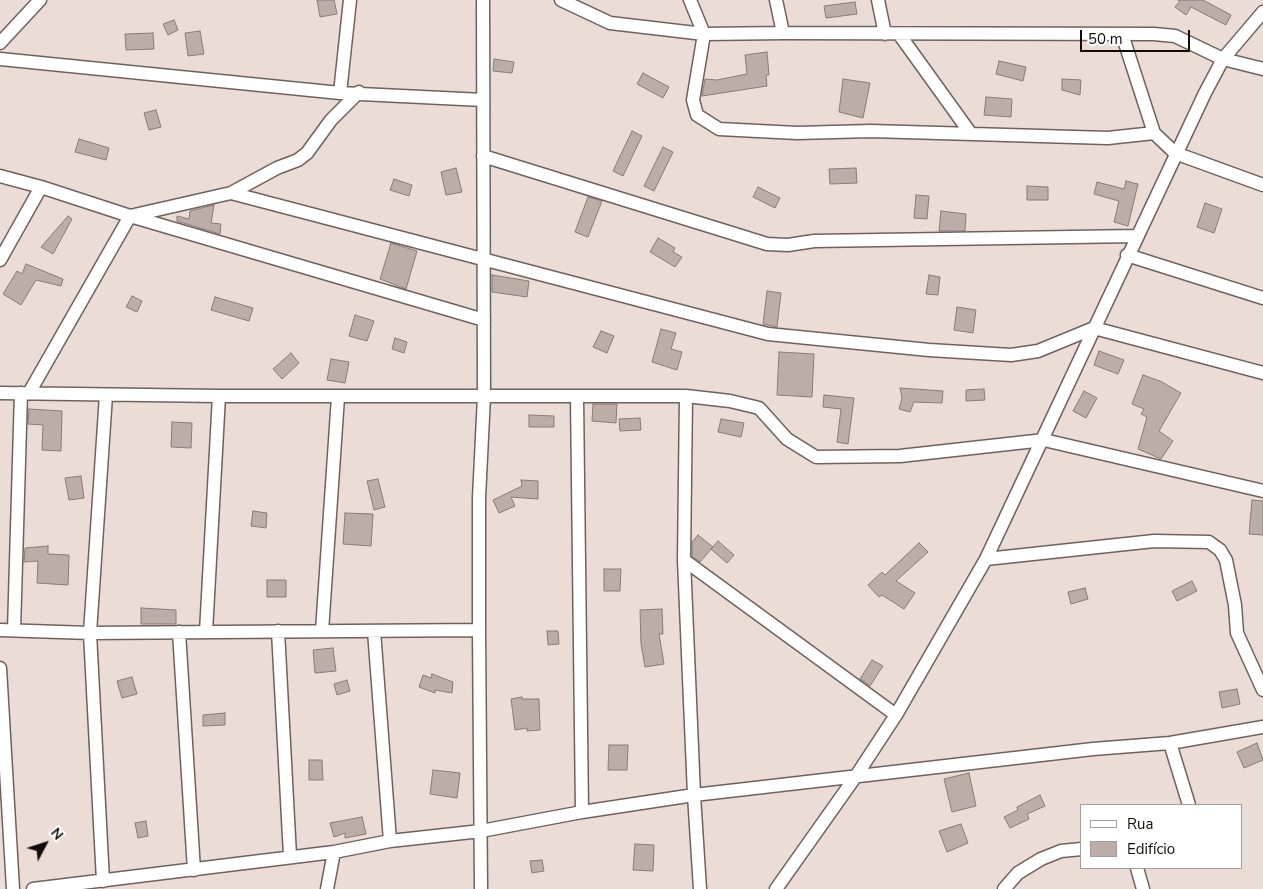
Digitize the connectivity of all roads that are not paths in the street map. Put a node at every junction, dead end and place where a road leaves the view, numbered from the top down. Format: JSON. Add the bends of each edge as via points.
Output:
{"nodes":[{"id":1,"x":40,"y":0,"type":"edge"},
{"id":2,"x":350,"y":0,"type":"edge"},
{"id":3,"x":483,"y":0,"type":"edge"},
{"id":4,"x":561,"y":0,"type":"edge"},
{"id":5,"x":690,"y":0,"type":"edge"},
{"id":6,"x":776,"y":0,"type":"edge"},
{"id":7,"x":878,"y":0,"type":"edge"},
{"id":8,"x":1263,"y":12,"type":"edge"},
{"id":9,"x":783,"y":32,"type":"junction"},
{"id":10,"x":704,"y":34,"type":"junction"},
{"id":11,"x":885,"y":34,"type":"junction"},
{"id":12,"x":899,"y":34,"type":"junction"},
{"id":13,"x":1122,"y":34,"type":"junction"},
{"id":14,"x":0,"y":43,"type":"edge"},
{"id":15,"x":0,"y":59,"type":"edge"},
{"id":16,"x":1223,"y":59,"type":"junction"},
{"id":17,"x":1263,"y":70,"type":"edge"},
{"id":18,"x":359,"y":92,"type":"junction"},
{"id":19,"x":340,"y":93,"type":"junction"},
{"id":20,"x":483,"y":100,"type":"junction"},
{"id":21,"x":1154,"y":133,"type":"junction"},
{"id":22,"x":971,"y":134,"type":"junction"},
{"id":23,"x":1175,"y":153,"type":"junction"},
{"id":24,"x":483,"y":156,"type":"junction"},
{"id":25,"x":0,"y":176,"type":"edge"},
{"id":26,"x":1263,"y":185,"type":"edge"},
{"id":27,"x":41,"y":187,"type":"junction"},
{"id":28,"x":231,"y":193,"type":"junction"},
{"id":29,"x":130,"y":216,"type":"junction"},
{"id":30,"x":1136,"y":236,"type":"junction"},
{"id":31,"x":1127,"y":255,"type":"junction"},
{"id":32,"x":0,"y":260,"type":"edge"},
{"id":33,"x":484,"y":261,"type":"junction"},
{"id":34,"x":1263,"y":298,"type":"edge"},
{"id":35,"x":484,"y":320,"type":"junction"},
{"id":36,"x":1094,"y":328,"type":"junction"},
{"id":37,"x":1263,"y":373,"type":"edge"},
{"id":38,"x":0,"y":393,"type":"edge"},
{"id":39,"x":25,"y":393,"type":"junction"},
{"id":40,"x":106,"y":394,"type":"junction"},
{"id":41,"x":219,"y":396,"type":"junction"},
{"id":42,"x":338,"y":396,"type":"junction"},
{"id":43,"x":484,"y":396,"type":"junction"},
{"id":44,"x":576,"y":396,"type":"junction"},
{"id":45,"x":686,"y":396,"type":"junction"},
{"id":46,"x":1044,"y":440,"type":"junction"},
{"id":47,"x":1263,"y":491,"type":"edge"},
{"id":48,"x":986,"y":559,"type":"junction"},
{"id":49,"x":684,"y":560,"type":"junction"},
{"id":50,"x":0,"y":630,"type":"edge"},
{"id":51,"x":14,"y":630,"type":"junction"},
{"id":52,"x":479,"y":630,"type":"junction"},
{"id":53,"x":278,"y":631,"type":"junction"},
{"id":54,"x":322,"y":631,"type":"junction"},
{"id":55,"x":374,"y":631,"type":"junction"},
{"id":56,"x":179,"y":632,"type":"junction"},
{"id":57,"x":206,"y":632,"type":"junction"},
{"id":58,"x":90,"y":633,"type":"junction"},
{"id":59,"x":0,"y":668,"type":"edge"},
{"id":60,"x":1263,"y":690,"type":"edge"},
{"id":61,"x":896,"y":715,"type":"junction"},
{"id":62,"x":1263,"y":727,"type":"edge"},
{"id":63,"x":1170,"y":742,"type":"junction"},
{"id":64,"x":856,"y":776,"type":"junction"},
{"id":65,"x":694,"y":795,"type":"junction"},
{"id":66,"x":1189,"y":804,"type":"edge"},
{"id":67,"x":582,"y":812,"type":"junction"},
{"id":68,"x":481,"y":831,"type":"junction"},
{"id":69,"x":390,"y":841,"type":"junction"},
{"id":70,"x":1080,"y":849,"type":"edge"},
{"id":71,"x":334,"y":852,"type":"junction"},
{"id":72,"x":290,"y":856,"type":"junction"},
{"id":73,"x":1137,"y":869,"type":"edge"},
{"id":74,"x":194,"y":870,"type":"junction"},
{"id":75,"x":103,"y":881,"type":"junction"},
{"id":76,"x":13,"y":889,"type":"edge"},
{"id":77,"x":33,"y":889,"type":"edge"},
{"id":78,"x":327,"y":889,"type":"edge"},
{"id":79,"x":481,"y":889,"type":"edge"},
{"id":80,"x":700,"y":889,"type":"edge"},
{"id":81,"x":776,"y":889,"type":"edge"},
{"id":82,"x":1004,"y":889,"type":"edge"},
{"id":83,"x":1143,"y":889,"type":"edge"}],
"edges":[{"from":1,"to":14,"type":"street"},
{"from":2,"to":19,"type":"street"},
{"from":3,"to":20,"type":"street"},
{"from":4,"to":10,"type":"street","via":[[610,23]]},
{"from":5,"to":10,"type":"street"},
{"from":6,"to":9,"type":"street"},
{"from":7,"to":11,"type":"street"},
{"from":8,"to":16,"type":"street"},
{"from":9,"to":10,"type":"street"},
{"from":9,"to":11,"type":"street"},
{"from":10,"to":22,"type":"street","via":[[693,100],[697,115],[720,129]]},
{"from":11,"to":12,"type":"street"},
{"from":12,"to":13,"type":"street"},
{"from":12,"to":22,"type":"street"},
{"from":13,"to":16,"type":"street","via":[[1175,36]]},
{"from":13,"to":21,"type":"street"},
{"from":15,"to":19,"type":"street"},
{"from":16,"to":17,"type":"street"},
{"from":16,"to":23,"type":"street"},
{"from":18,"to":19,"type":"street"},
{"from":18,"to":20,"type":"street"},
{"from":18,"to":28,"type":"street","via":[[331,120],[303,156]]},
{"from":20,"to":24,"type":"street"},
{"from":21,"to":22,"type":"street","via":[[1108,138]]},
{"from":21,"to":23,"type":"street"},
{"from":23,"to":26,"type":"street"},
{"from":23,"to":30,"type":"street"},
{"from":24,"to":30,"type":"street","via":[[767,244]]},
{"from":24,"to":33,"type":"street"},
{"from":25,"to":27,"type":"street"},
{"from":27,"to":29,"type":"street"},
{"from":27,"to":32,"type":"street"},
{"from":28,"to":29,"type":"street"},
{"from":28,"to":33,"type":"street"},
{"from":29,"to":35,"type":"street"},
{"from":29,"to":39,"type":"street"},
{"from":30,"to":31,"type":"street"},
{"from":31,"to":34,"type":"street"},
{"from":31,"to":36,"type":"street"},
{"from":33,"to":35,"type":"street"},
{"from":33,"to":36,"type":"street","via":[[768,334],[1011,355],[1038,351]]},
{"from":35,"to":43,"type":"street"},
{"from":36,"to":37,"type":"street"},
{"from":36,"to":46,"type":"street"},
{"from":38,"to":39,"type":"street"},
{"from":39,"to":40,"type":"street"},
{"from":39,"to":51,"type":"street"},
{"from":40,"to":41,"type":"street"},
{"from":40,"to":58,"type":"street"},
{"from":41,"to":42,"type":"street"},
{"from":41,"to":57,"type":"street"},
{"from":42,"to":43,"type":"street"},
{"from":42,"to":54,"type":"street"},
{"from":43,"to":44,"type":"street"},
{"from":43,"to":52,"type":"street","via":[[479,498]]},
{"from":44,"to":45,"type":"street"},
{"from":44,"to":67,"type":"street"},
{"from":45,"to":46,"type":"street","via":[[759,408],[787,439],[816,457],[900,456]]},
{"from":45,"to":49,"type":"street"},
{"from":46,"to":47,"type":"street"},
{"from":46,"to":48,"type":"street"},
{"from":48,"to":60,"type":"street","via":[[1154,541],[1209,542],[1220,550],[1226,560],[1237,633]]},
{"from":48,"to":61,"type":"street"},
{"from":49,"to":61,"type":"street"},
{"from":49,"to":65,"type":"street"},
{"from":50,"to":51,"type":"street"},
{"from":51,"to":58,"type":"street"},
{"from":52,"to":55,"type":"street"},
{"from":52,"to":68,"type":"street"},
{"from":53,"to":54,"type":"street"},
{"from":53,"to":57,"type":"street"},
{"from":53,"to":72,"type":"street"},
{"from":54,"to":55,"type":"street"},
{"from":55,"to":69,"type":"street"},
{"from":56,"to":57,"type":"street"},
{"from":56,"to":58,"type":"street"},
{"from":56,"to":74,"type":"street"},
{"from":58,"to":75,"type":"street"},
{"from":59,"to":76,"type":"street"},
{"from":61,"to":64,"type":"street"},
{"from":62,"to":63,"type":"street"},
{"from":63,"to":64,"type":"street"},
{"from":63,"to":66,"type":"street"},
{"from":64,"to":65,"type":"street"},
{"from":64,"to":81,"type":"street"},
{"from":65,"to":67,"type":"street"},
{"from":65,"to":80,"type":"street"},
{"from":67,"to":68,"type":"street"},
{"from":68,"to":69,"type":"street"},
{"from":68,"to":79,"type":"street"},
{"from":69,"to":71,"type":"street"},
{"from":70,"to":82,"type":"street","via":[[1061,851],[1041,860],[1018,873]]},
{"from":71,"to":72,"type":"street"},
{"from":71,"to":78,"type":"street"},
{"from":72,"to":74,"type":"street"},
{"from":73,"to":83,"type":"street"},
{"from":74,"to":75,"type":"street"},
{"from":75,"to":77,"type":"street"}]}
